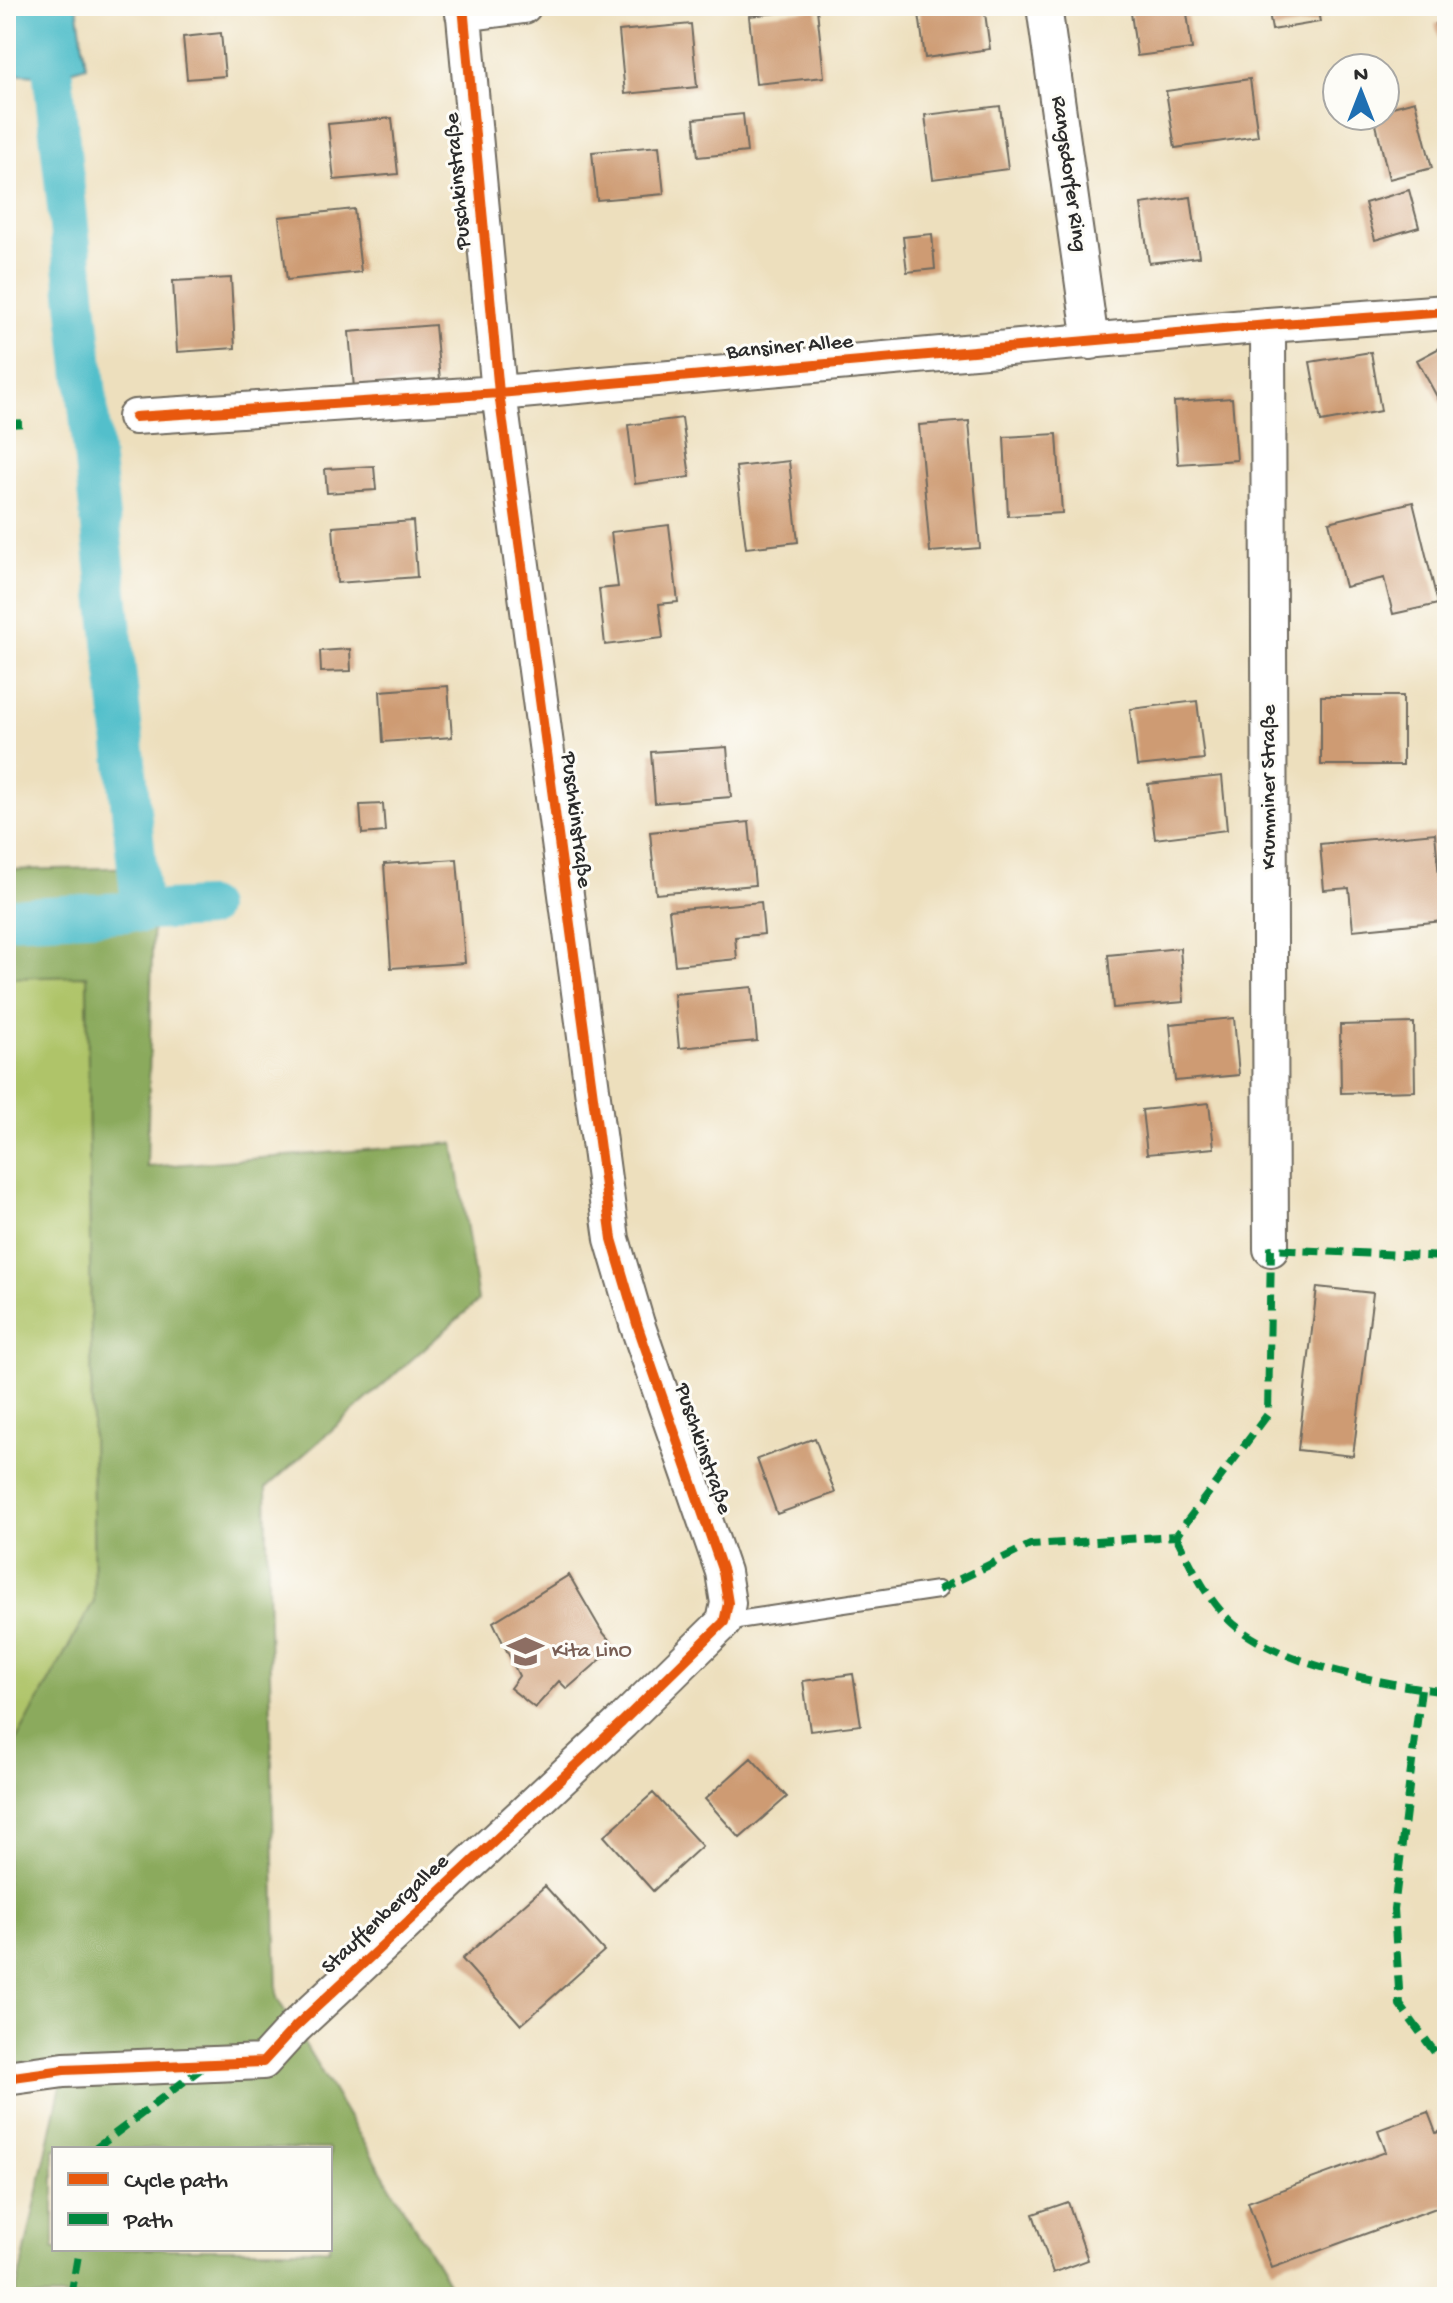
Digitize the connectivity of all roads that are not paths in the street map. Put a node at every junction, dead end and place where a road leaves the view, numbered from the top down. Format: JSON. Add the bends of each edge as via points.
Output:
{"nodes":[{"id":1,"x":524,"y":6,"type":"edge"},
{"id":2,"x":1044,"y":6,"type":"edge"},
{"id":3,"x":463,"y":10,"type":"edge"},
{"id":4,"x":1447,"y":312,"type":"edge"},
{"id":5,"x":1268,"y":325,"type":"junction"},
{"id":6,"x":1091,"y":342,"type":"junction"},
{"id":7,"x":499,"y":393,"type":"junction"},
{"id":8,"x":135,"y":417,"type":"dead end"},
{"id":9,"x":1271,"y":1249,"type":"dead end"},
{"id":10,"x":938,"y":1590,"type":"dead end"},
{"id":11,"x":724,"y":1622,"type":"junction"},
{"id":12,"x":6,"y":2078,"type":"edge"}],
"edges":[{"from":1,"to":3,"type":"street"},
{"from":2,"to":6,"type":"street","name":"Rangsdorfer Ring"},
{"from":3,"to":7,"type":"street","name":"Puschkinstraße"},
{"from":4,"to":5,"type":"street","name":"Bansiner Allee"},
{"from":5,"to":6,"type":"street","name":"Bansiner Allee"},
{"from":5,"to":9,"type":"street","name":"Krumminer Straße"},
{"from":6,"to":7,"type":"street","name":"Bansiner Allee"},
{"from":7,"to":8,"type":"street","name":"Bansiner Allee"},
{"from":7,"to":11,"type":"street","name":"Puschkinstraße","via":[[612,1239],[723,1572],[728,1603]]},
{"from":10,"to":11,"type":"lane"},
{"from":11,"to":12,"type":"street","name":"Stauffenbergallee","via":[[263,2062],[64,2070]]}]}
